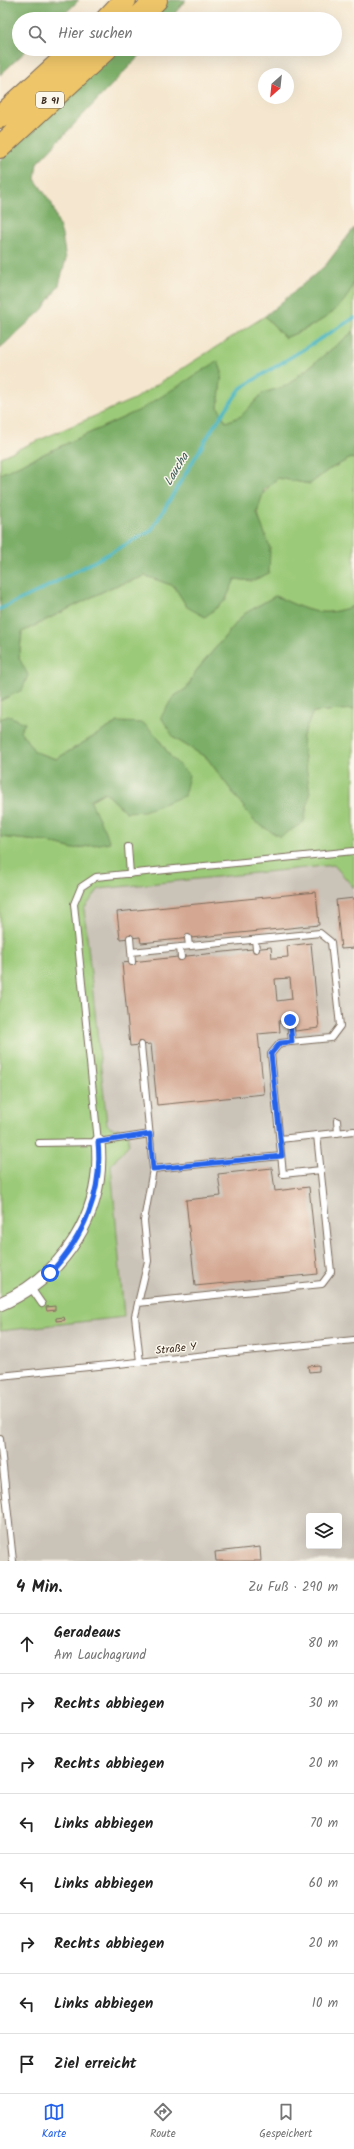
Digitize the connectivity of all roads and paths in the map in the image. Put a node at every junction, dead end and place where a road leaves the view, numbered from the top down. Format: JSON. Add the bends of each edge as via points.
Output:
{"nodes":[{"id":1,"x":125,"y":0,"type":"edge"},
{"id":2,"x":156,"y":0,"type":"edge"},
{"id":3,"x":114,"y":12,"type":"edge"},
{"id":4,"x":144,"y":12,"type":"edge"},
{"id":5,"x":67,"y":56,"type":"edge"},
{"id":6,"x":98,"y":56,"type":"edge"},
{"id":7,"x":0,"y":118,"type":"edge"},
{"id":8,"x":0,"y":147,"type":"edge"},
{"id":9,"x":128,"y":847,"type":"dead end"},
{"id":10,"x":354,"y":851,"type":"edge"},
{"id":11,"x":130,"y":874,"type":"junction"},
{"id":12,"x":276,"y":929,"type":"dead end"},
{"id":13,"x":277,"y":937,"type":"junction"},
{"id":14,"x":130,"y":938,"type":"dead end"},
{"id":15,"x":188,"y":938,"type":"dead end"},
{"id":16,"x":255,"y":940,"type":"junction"},
{"id":17,"x":189,"y":946,"type":"junction"},
{"id":18,"x":180,"y":947,"type":"junction"},
{"id":19,"x":256,"y":949,"type":"dead end"},
{"id":20,"x":131,"y":952,"type":"junction"},
{"id":21,"x":181,"y":957,"type":"dead end"},
{"id":22,"x":132,"y":962,"type":"dead end"},
{"id":23,"x":290,"y":1020,"type":"dead end"},
{"id":24,"x":292,"y":1042,"type":"junction"},
{"id":25,"x":141,"y":1045,"type":"dead end"},
{"id":26,"x":337,"y":1121,"type":"dead end"},
{"id":27,"x":354,"y":1131,"type":"edge"},
{"id":28,"x":338,"y":1133,"type":"junction"},
{"id":29,"x":150,"y":1134,"type":"junction"},
{"id":30,"x":317,"y":1135,"type":"junction"},
{"id":31,"x":280,"y":1138,"type":"junction"},
{"id":32,"x":98,"y":1142,"type":"junction"},
{"id":33,"x":39,"y":1143,"type":"dead end"},
{"id":34,"x":282,"y":1156,"type":"junction"},
{"id":35,"x":153,"y":1169,"type":"junction"},
{"id":36,"x":321,"y":1170,"type":"junction"},
{"id":37,"x":31,"y":1288,"type":"junction"},
{"id":38,"x":138,"y":1302,"type":"junction"},
{"id":39,"x":0,"y":1304,"type":"edge"},
{"id":40,"x":42,"y":1304,"type":"dead end"},
{"id":41,"x":354,"y":1340,"type":"edge"},
{"id":42,"x":140,"y":1362,"type":"junction"},
{"id":43,"x":0,"y":1376,"type":"edge"},
{"id":44,"x":0,"y":1439,"type":"edge"},
{"id":45,"x":12,"y":1561,"type":"edge"}],
"edges":[{"from":1,"to":3,"type":"highway"},
{"from":2,"to":4,"type":"highway"},
{"from":5,"to":7,"type":"highway","number":"B 91"},
{"from":6,"to":8,"type":"highway","number":"B 91"},
{"from":9,"to":11,"type":"lane"},
{"from":10,"to":11,"type":"lane"},
{"from":11,"to":32,"type":"lane","via":[[96,877],[80,887],[74,904]]},
{"from":12,"to":13,"type":"lane"},
{"from":13,"to":16,"type":"lane"},
{"from":13,"to":24,"type":"lane","via":[[320,933],[331,942],[340,1026],[331,1038]]},
{"from":14,"to":20,"type":"lane"},
{"from":15,"to":17,"type":"lane"},
{"from":16,"to":17,"type":"lane"},
{"from":16,"to":19,"type":"lane"},
{"from":17,"to":18,"type":"lane"},
{"from":18,"to":20,"type":"lane"},
{"from":18,"to":21,"type":"lane"},
{"from":20,"to":22,"type":"lane"},
{"from":23,"to":24,"type":"lane"},
{"from":24,"to":31,"type":"lane","via":[[280,1043],[271,1054]]},
{"from":25,"to":29,"type":"lane"},
{"from":26,"to":28,"type":"lane"},
{"from":27,"to":28,"type":"lane"},
{"from":28,"to":30,"type":"lane"},
{"from":29,"to":32,"type":"lane"},
{"from":29,"to":35,"type":"lane"},
{"from":30,"to":31,"type":"lane"},
{"from":30,"to":36,"type":"lane"},
{"from":31,"to":34,"type":"lane"},
{"from":32,"to":33,"type":"lane"},
{"from":32,"to":37,"type":"street","via":[[100,1162],[86,1222],[61,1262]]},
{"from":34,"to":35,"type":"lane"},
{"from":34,"to":36,"type":"lane","via":[[283,1174]]},
{"from":35,"to":38,"type":"lane","via":[[144,1221],[148,1261]]},
{"from":36,"to":38,"type":"lane","via":[[331,1272],[322,1284]]},
{"from":37,"to":39,"type":"street"},
{"from":37,"to":40,"type":"lane"},
{"from":38,"to":42,"type":"lane","via":[[135,1316]]},
{"from":41,"to":42,"type":"lane","name":"Straße Y"},
{"from":42,"to":43,"type":"lane","name":"Straße Y"},
{"from":44,"to":45,"type":"lane"}]}
